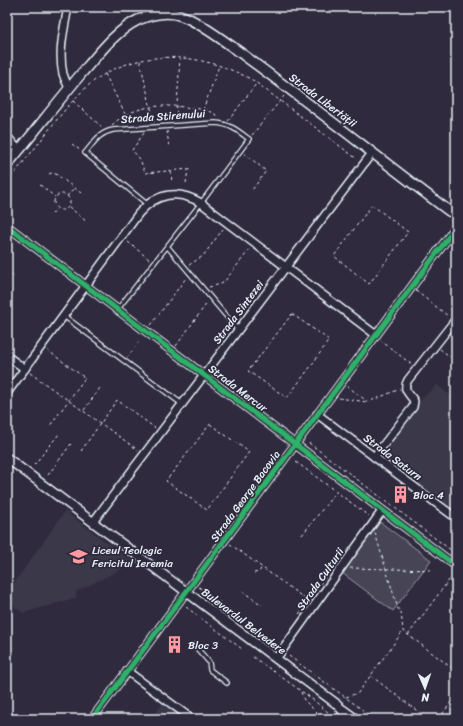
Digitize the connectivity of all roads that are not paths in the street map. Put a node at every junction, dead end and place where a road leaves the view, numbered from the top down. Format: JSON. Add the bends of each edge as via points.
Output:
{"nodes":[{"id":1,"x":68,"y":7,"type":"edge"},
{"id":2,"x":179,"y":11,"type":"edge"},
{"id":3,"x":70,"y":88,"type":"junction"},
{"id":4,"x":7,"y":136,"type":"edge"},
{"id":5,"x":19,"y":151,"type":"junction"},
{"id":6,"x":372,"y":153,"type":"junction"},
{"id":7,"x":7,"y":165,"type":"edge"},
{"id":8,"x":201,"y":203,"type":"junction"},
{"id":9,"x":148,"y":205,"type":"junction"},
{"id":10,"x":452,"y":213,"type":"edge"},
{"id":11,"x":456,"y":222,"type":"edge"},
{"id":12,"x":7,"y":226,"type":"edge"},
{"id":13,"x":456,"y":227,"type":"edge"},
{"id":14,"x":167,"y":246,"type":"junction"},
{"id":15,"x":286,"y":267,"type":"junction"},
{"id":16,"x":86,"y":286,"type":"junction"},
{"id":17,"x":117,"y":310,"type":"junction"},
{"id":18,"x":64,"y":316,"type":"junction"},
{"id":19,"x":455,"y":320,"type":"edge"},
{"id":20,"x":238,"y":330,"type":"junction"},
{"id":21,"x":376,"y":335,"type":"junction"},
{"id":22,"x":7,"y":356,"type":"edge"},
{"id":23,"x":25,"y":369,"type":"junction"},
{"id":24,"x":204,"y":375,"type":"junction"},
{"id":25,"x":7,"y":393,"type":"edge"},
{"id":26,"x":182,"y":404,"type":"junction"},
{"id":27,"x":318,"y":414,"type":"junction"},
{"id":28,"x":295,"y":444,"type":"junction"},
{"id":29,"x":374,"y":457,"type":"junction"},
{"id":30,"x":7,"y":458,"type":"edge"},
{"id":31,"x":382,"y":510,"type":"junction"},
{"id":32,"x":456,"y":518,"type":"edge"},
{"id":33,"x":93,"y":522,"type":"junction"},
{"id":34,"x":456,"y":566,"type":"edge"},
{"id":35,"x":186,"y":592,"type":"junction"},
{"id":36,"x":194,"y":645,"type":"dead end"},
{"id":37,"x":276,"y":659,"type":"junction"},
{"id":38,"x":128,"y":671,"type":"junction"},
{"id":39,"x":226,"y":683,"type":"dead end"},
{"id":40,"x":338,"y":705,"type":"junction"},
{"id":41,"x":92,"y":719,"type":"edge"},
{"id":42,"x":192,"y":719,"type":"edge"},
{"id":43,"x":349,"y":719,"type":"edge"},
{"id":44,"x":357,"y":719,"type":"edge"}],
"edges":[{"from":1,"to":3,"type":"street","via":[[61,58],[65,81]]},
{"from":2,"to":3,"type":"main road","name":"Strada Libertății","via":[[133,22],[114,37]]},
{"from":2,"to":6,"type":"main road","name":"Strada Libertății","via":[[217,36]]},
{"from":3,"to":5,"type":"main road","name":"Strada Libertății"},
{"from":4,"to":5,"type":"street"},
{"from":5,"to":7,"type":"main road","name":"Strada Libertății"},
{"from":6,"to":10,"type":"main road","name":"Strada Libertății"},
{"from":6,"to":15,"type":"street","name":"Strada Sintezei"},
{"from":8,"to":9,"type":"street","via":[[177,195],[162,196]]},
{"from":8,"to":9,"type":"lane","name":"Strada Stirenului","via":[[249,139],[238,130],[225,124],[208,124],[106,131],[85,153]]},
{"from":8,"to":14,"type":"lane"},
{"from":8,"to":15,"type":"street"},
{"from":9,"to":16,"type":"street"},
{"from":10,"to":11,"type":"main road","name":"Strada Libertății"},
{"from":12,"to":16,"type":"street","name":"Strada Mercur"},
{"from":13,"to":21,"type":"street","name":"Strada George Bacovia"},
{"from":14,"to":17,"type":"lane"},
{"from":14,"to":20,"type":"lane"},
{"from":15,"to":20,"type":"street","name":"Strada Sintezei"},
{"from":15,"to":21,"type":"street"},
{"from":16,"to":17,"type":"street","name":"Strada Mercur"},
{"from":16,"to":18,"type":"street"},
{"from":17,"to":24,"type":"street","name":"Strada Mercur"},
{"from":18,"to":23,"type":"street"},
{"from":18,"to":26,"type":"lane"},
{"from":19,"to":29,"type":"street","via":[[408,380],[407,393],[414,401],[413,407]]},
{"from":20,"to":24,"type":"street","name":"Strada Sintezei"},
{"from":21,"to":27,"type":"street","name":"Strada George Bacovia"},
{"from":22,"to":23,"type":"street"},
{"from":23,"to":25,"type":"street"},
{"from":24,"to":26,"type":"street","name":"Strada Sintezei"},
{"from":24,"to":28,"type":"street","name":"Strada Mercur"},
{"from":26,"to":33,"type":"street","name":"Strada Sintezei"},
{"from":27,"to":28,"type":"street","name":"Strada George Bacovia"},
{"from":27,"to":29,"type":"street","name":"Strada Saturn"},
{"from":28,"to":31,"type":"street","name":"Strada Mercur"},
{"from":28,"to":35,"type":"street","name":"Strada George Bacovia"},
{"from":29,"to":32,"type":"street","name":"Strada Saturn"},
{"from":30,"to":33,"type":"street","name":"Bulevardul Belvedere"},
{"from":31,"to":34,"type":"street","name":"Strada Mercur"},
{"from":31,"to":37,"type":"street","name":"Strada Culturii"},
{"from":33,"to":35,"type":"street","name":"Bulevardul Belvedere"},
{"from":35,"to":37,"type":"street","name":"Bulevardul Belvedere"},
{"from":35,"to":38,"type":"street","name":"Strada George Bacovia"},
{"from":36,"to":39,"type":"lane","via":[[209,662],[210,670]]},
{"from":37,"to":40,"type":"street","name":"Bulevardul Belvedere"},
{"from":38,"to":41,"type":"street","name":"Strada George Bacovia"},
{"from":38,"to":42,"type":"street"},
{"from":40,"to":43,"type":"street","name":"Bulevardul Belvedere"},
{"from":40,"to":44,"type":"street"}]}
